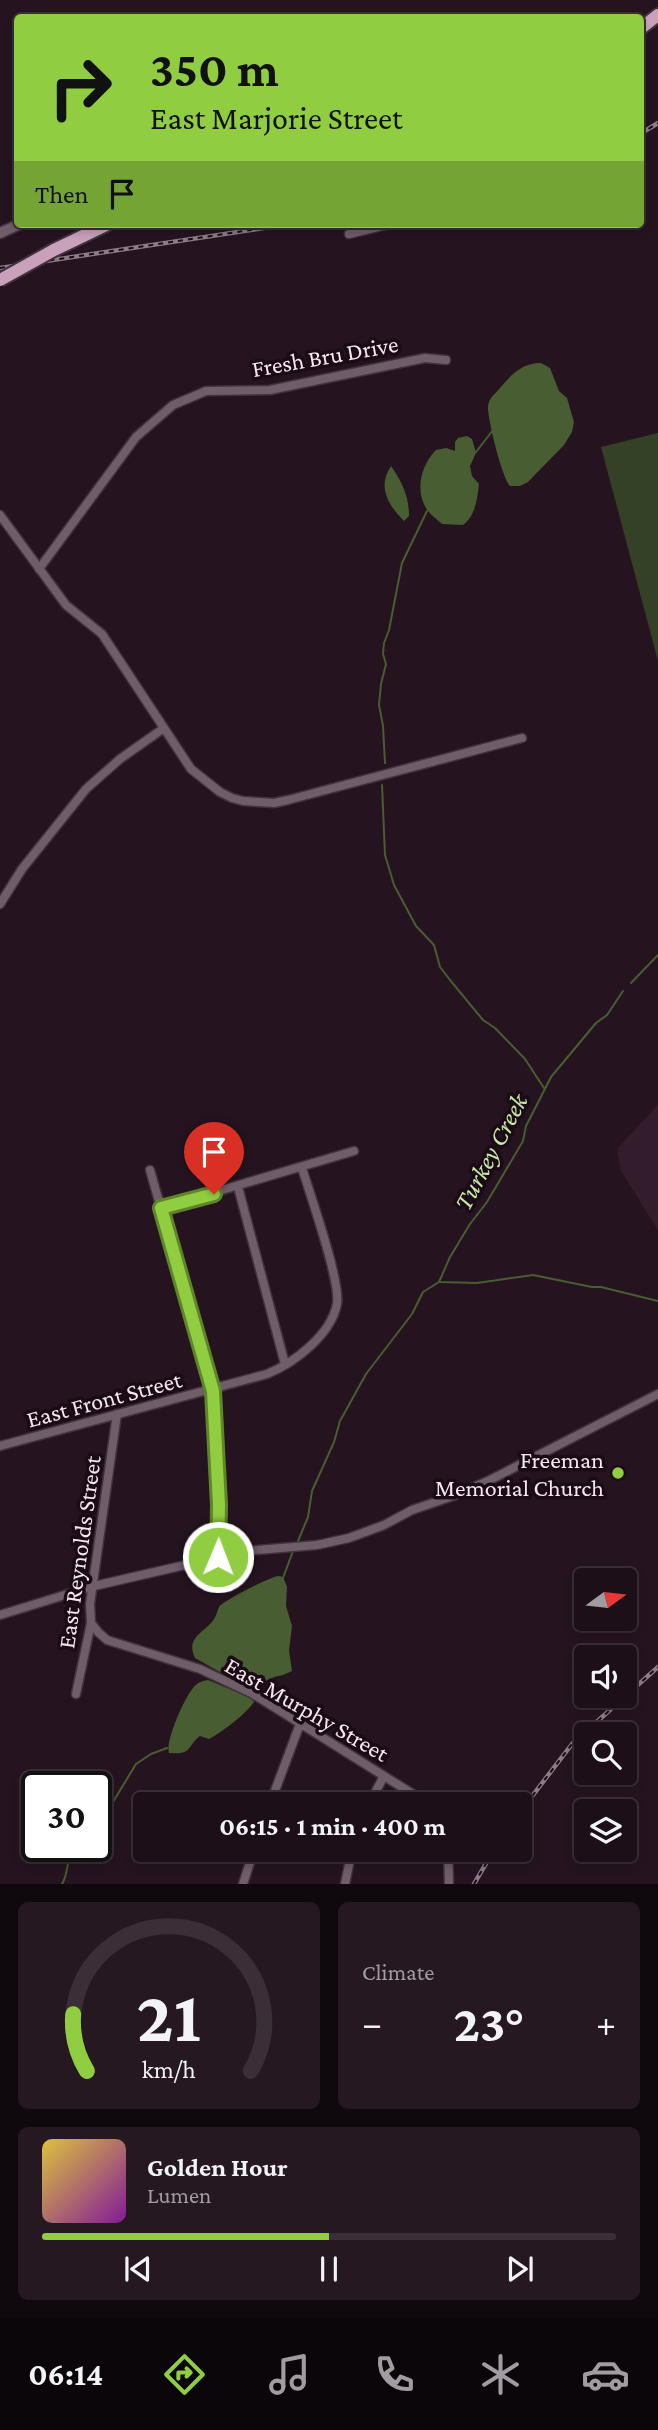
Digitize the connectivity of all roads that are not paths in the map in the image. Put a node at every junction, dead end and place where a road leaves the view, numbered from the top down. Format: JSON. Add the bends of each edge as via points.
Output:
{"nodes":[{"id":1,"x":100,"y":228,"type":"edge"},
{"id":2,"x":374,"y":228,"type":"edge"},
{"id":3,"x":349,"y":234,"type":"dead end"},
{"id":4,"x":0,"y":280,"type":"edge"},
{"id":5,"x":446,"y":360,"type":"dead end"},
{"id":6,"x":0,"y":515,"type":"edge"},
{"id":7,"x":39,"y":569,"type":"junction"},
{"id":8,"x":164,"y":728,"type":"junction"},
{"id":9,"x":522,"y":738,"type":"dead end"},
{"id":10,"x":0,"y":904,"type":"edge"},
{"id":11,"x":354,"y":1151,"type":"dead end"},
{"id":12,"x":302,"y":1168,"type":"junction"},
{"id":13,"x":150,"y":1170,"type":"dead end"},
{"id":14,"x":238,"y":1187,"type":"junction"},
{"id":15,"x":161,"y":1208,"type":"junction"},
{"id":16,"x":285,"y":1364,"type":"junction"},
{"id":17,"x":213,"y":1391,"type":"junction"},
{"id":18,"x":658,"y":1394,"type":"edge"},
{"id":19,"x":117,"y":1414,"type":"junction"},
{"id":20,"x":0,"y":1446,"type":"edge"},
{"id":21,"x":218,"y":1557,"type":"junction"},
{"id":22,"x":93,"y":1586,"type":"junction"},
{"id":23,"x":0,"y":1615,"type":"edge"},
{"id":24,"x":91,"y":1623,"type":"junction"},
{"id":25,"x":76,"y":1694,"type":"dead end"},
{"id":26,"x":300,"y":1724,"type":"junction"},
{"id":27,"x":384,"y":1776,"type":"junction"},
{"id":28,"x":274,"y":1792,"type":"edge"},
{"id":29,"x":375,"y":1792,"type":"edge"},
{"id":30,"x":410,"y":1792,"type":"edge"},
{"id":31,"x":250,"y":1862,"type":"edge"},
{"id":32,"x":350,"y":1862,"type":"edge"},
{"id":33,"x":448,"y":1862,"type":"edge"},
{"id":34,"x":243,"y":1884,"type":"edge"},
{"id":35,"x":345,"y":1884,"type":"edge"},
{"id":36,"x":449,"y":1884,"type":"edge"}],
"edges":[{"from":1,"to":4,"type":"main road","bridge":true},
{"from":2,"to":3,"type":"street"},
{"from":5,"to":7,"type":"street","name":"Fresh Bru Drive","via":[[425,358],[270,390],[206,391],[173,405],[136,437]]},
{"from":6,"to":7,"type":"street"},
{"from":7,"to":8,"type":"street","via":[[66,605],[102,634]]},
{"from":8,"to":9,"type":"street","via":[[191,769],[220,792],[243,801],[274,803]]},
{"from":8,"to":10,"type":"street","via":[[86,789]]},
{"from":11,"to":12,"type":"street"},
{"from":12,"to":14,"type":"street"},
{"from":12,"to":16,"type":"street","name":"East Front Street","via":[[337,1302],[316,1341]]},
{"from":13,"to":15,"type":"street"},
{"from":14,"to":15,"type":"street"},
{"from":14,"to":16,"type":"street"},
{"from":15,"to":17,"type":"street"},
{"from":16,"to":17,"type":"street","name":"East Front Street"},
{"from":17,"to":19,"type":"street","name":"East Front Street"},
{"from":17,"to":21,"type":"street"},
{"from":18,"to":21,"type":"street","via":[[488,1481],[349,1538]]},
{"from":19,"to":20,"type":"street","name":"East Front Street"},
{"from":19,"to":22,"type":"street","name":"East Reynolds Street"},
{"from":21,"to":22,"type":"street"},
{"from":22,"to":23,"type":"street"},
{"from":22,"to":24,"type":"street","name":"East Reynolds Street"},
{"from":24,"to":25,"type":"street","name":"East Reynolds Street"},
{"from":24,"to":26,"type":"street","name":"East Murphy Street","via":[[107,1640],[200,1669]]},
{"from":26,"to":27,"type":"street","name":"East Murphy Street"},
{"from":26,"to":28,"type":"street"},
{"from":27,"to":29,"type":"street"},
{"from":27,"to":30,"type":"street","name":"East Murphy Street"},
{"from":31,"to":34,"type":"street"},
{"from":32,"to":35,"type":"street"},
{"from":33,"to":36,"type":"street"}]}
